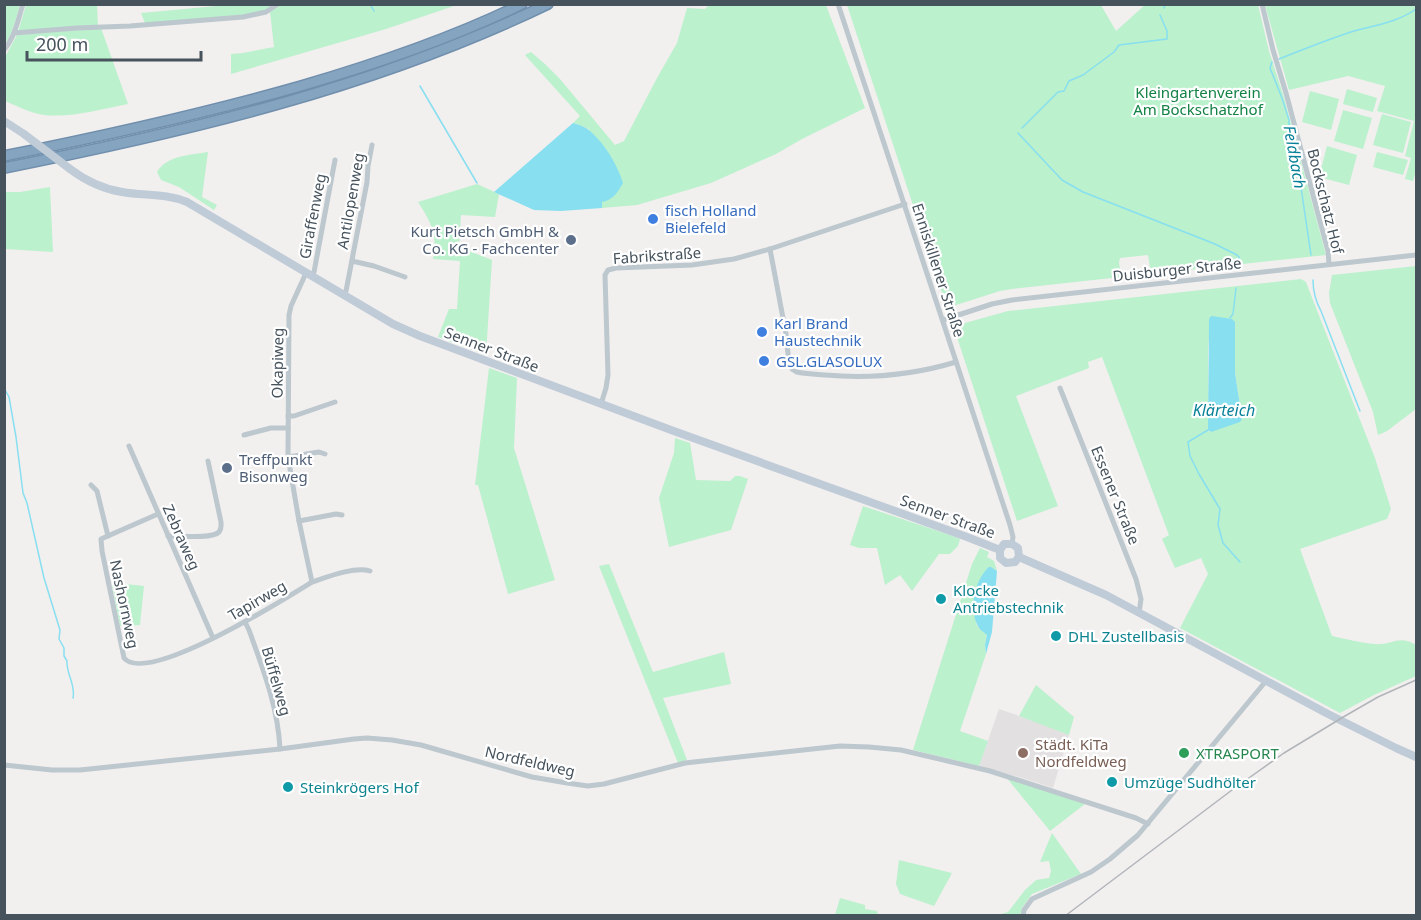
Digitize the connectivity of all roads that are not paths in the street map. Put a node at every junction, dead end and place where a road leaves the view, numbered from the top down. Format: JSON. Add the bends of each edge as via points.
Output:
{"nodes":[{"id":1,"x":23,"y":4,"type":"edge"},
{"id":2,"x":278,"y":4,"type":"edge"},
{"id":3,"x":522,"y":4,"type":"edge"},
{"id":4,"x":548,"y":4,"type":"edge"},
{"id":5,"x":838,"y":4,"type":"edge"},
{"id":6,"x":1262,"y":4,"type":"edge"},
{"id":7,"x":15,"y":33,"type":"junction"},
{"id":8,"x":4,"y":50,"type":"edge"},
{"id":9,"x":4,"y":121,"type":"edge"},
{"id":10,"x":372,"y":145,"type":"dead end"},
{"id":11,"x":4,"y":156,"type":"edge"},
{"id":12,"x":336,"y":160,"type":"dead end"},
{"id":13,"x":4,"y":168,"type":"edge"},
{"id":14,"x":905,"y":204,"type":"junction"},
{"id":15,"x":770,"y":249,"type":"junction"},
{"id":16,"x":1416,"y":255,"type":"edge"},
{"id":17,"x":352,"y":261,"type":"junction"},
{"id":18,"x":1329,"y":264,"type":"junction"},
{"id":19,"x":309,"y":274,"type":"junction"},
{"id":20,"x":405,"y":277,"type":"dead end"},
{"id":21,"x":344,"y":295,"type":"junction"},
{"id":22,"x":943,"y":320,"type":"junction"},
{"id":23,"x":957,"y":362,"type":"junction"},
{"id":24,"x":1060,"y":388,"type":"dead end"},
{"id":25,"x":335,"y":402,"type":"dead end"},
{"id":26,"x":601,"y":404,"type":"junction"},
{"id":27,"x":288,"y":416,"type":"junction"},
{"id":28,"x":288,"y":428,"type":"junction"},
{"id":29,"x":244,"y":435,"type":"dead end"},
{"id":30,"x":129,"y":446,"type":"dead end"},
{"id":31,"x":325,"y":454,"type":"dead end"},
{"id":32,"x":288,"y":457,"type":"junction"},
{"id":33,"x":208,"y":461,"type":"dead end"},
{"id":34,"x":91,"y":485,"type":"dead end"},
{"id":35,"x":159,"y":514,"type":"junction"},
{"id":36,"x":342,"y":515,"type":"dead end"},
{"id":37,"x":299,"y":521,"type":"junction"},
{"id":38,"x":108,"y":536,"type":"junction"},
{"id":39,"x":168,"y":536,"type":"junction"},
{"id":40,"x":1012,"y":543,"type":"junction"},
{"id":41,"x":1000,"y":550,"type":"junction"},
{"id":42,"x":1019,"y":557,"type":"junction"},
{"id":43,"x":370,"y":571,"type":"dead end"},
{"id":44,"x":312,"y":582,"type":"junction"},
{"id":45,"x":1139,"y":612,"type":"junction"},
{"id":46,"x":244,"y":622,"type":"junction"},
{"id":47,"x":213,"y":638,"type":"junction"},
{"id":48,"x":1266,"y":681,"type":"junction"},
{"id":49,"x":280,"y":749,"type":"junction"},
{"id":50,"x":1416,"y":757,"type":"edge"},
{"id":51,"x":4,"y":765,"type":"edge"},
{"id":52,"x":1148,"y":824,"type":"junction"},
{"id":53,"x":1023,"y":915,"type":"edge"}],
"edges":[{"from":1,"to":7,"type":"street"},
{"from":2,"to":7,"type":"street","via":[[266,12],[243,17]]},
{"from":3,"to":11,"type":"highway","via":[[451,36],[318,81],[194,116]]},
{"from":4,"to":13,"type":"highway","via":[[454,46],[322,92],[195,126]]},
{"from":5,"to":14,"type":"street","name":"Enniskillener Straße"},
{"from":6,"to":18,"type":"street","name":"Bockschatz Hof"},
{"from":7,"to":8,"type":"street"},
{"from":9,"to":19,"type":"street","name":"Senner Straße","bridge":true,"via":[[89,182],[121,192],[162,195],[187,202]]},
{"from":10,"to":17,"type":"street","name":"Antilopenweg"},
{"from":12,"to":19,"type":"street","name":"Giraffenweg","via":[[314,272]]},
{"from":14,"to":15,"type":"street","name":"Fabrikstraße"},
{"from":14,"to":22,"type":"street","name":"Enniskillener Straße"},
{"from":15,"to":23,"type":"street","via":[[789,363],[796,372],[882,376]]},
{"from":15,"to":26,"type":"street","name":"Fabrikstraße","via":[[715,262],[608,270],[608,375]]},
{"from":16,"to":18,"type":"street","name":"Duisburger Straße"},
{"from":17,"to":20,"type":"street","name":"Antilopenweg"},
{"from":17,"to":21,"type":"street","name":"Antilopenweg"},
{"from":18,"to":22,"type":"street","name":"Duisburger Straße","via":[[1012,300]]},
{"from":19,"to":21,"type":"street","name":"Senner Straße"},
{"from":19,"to":27,"type":"street","name":"Okapiweg","via":[[290,310]]},
{"from":21,"to":26,"type":"street","name":"Senner Straße","via":[[405,330]]},
{"from":22,"to":23,"type":"street","name":"Enniskillener Straße"},
{"from":23,"to":40,"type":"street","name":"Enniskillener Straße","via":[[1011,529]]},
{"from":24,"to":45,"type":"street","name":"Essener Straße","via":[[1136,579],[1141,599]]},
{"from":25,"to":27,"type":"street"},
{"from":26,"to":41,"type":"street","name":"Senner Straße"},
{"from":27,"to":28,"type":"street","name":"Okapiweg"},
{"from":28,"to":29,"type":"street"},
{"from":28,"to":32,"type":"street","name":"Okapiweg"},
{"from":30,"to":35,"type":"street","name":"Zebraweg"},
{"from":31,"to":32,"type":"street"},
{"from":32,"to":37,"type":"street","name":"Okapiweg"},
{"from":33,"to":39,"type":"street","via":[[220,529],[213,536]]},
{"from":34,"to":38,"type":"street","name":"Nashornweg","via":[[97,491]]},
{"from":35,"to":38,"type":"street"},
{"from":35,"to":39,"type":"street","name":"Zebraweg"},
{"from":36,"to":37,"type":"street"},
{"from":37,"to":44,"type":"street","name":"Okapiweg"},
{"from":38,"to":47,"type":"street","name":"Nashornweg","via":[[101,539],[102,551],[126,661],[165,658]]},
{"from":39,"to":47,"type":"street","name":"Zebraweg"},
{"from":40,"to":41,"type":"street","via":[[1004,544]]},
{"from":40,"to":42,"type":"street","via":[[1018,548]]},
{"from":41,"to":42,"type":"street","via":[[1000,558],[1006,563]]},
{"from":42,"to":45,"type":"street"},
{"from":43,"to":44,"type":"street","via":[[359,569]]},
{"from":44,"to":46,"type":"street","name":"Tapirweg"},
{"from":45,"to":48,"type":"street"},
{"from":46,"to":47,"type":"street","name":"Tapirweg"},
{"from":46,"to":49,"type":"street","name":"Büffelweg","via":[[271,692]]},
{"from":48,"to":50,"type":"street"},
{"from":48,"to":52,"type":"street"},
{"from":49,"to":51,"type":"street","name":"Nordfeldweg","via":[[80,770]]},
{"from":49,"to":52,"type":"street","name":"Nordfeldweg","via":[[354,739],[392,740],[532,777],[588,786],[685,763],[840,746],[869,747],[901,750],[1006,776]]},
{"from":52,"to":53,"type":"street","via":[[1091,872],[1032,899]]}]}
